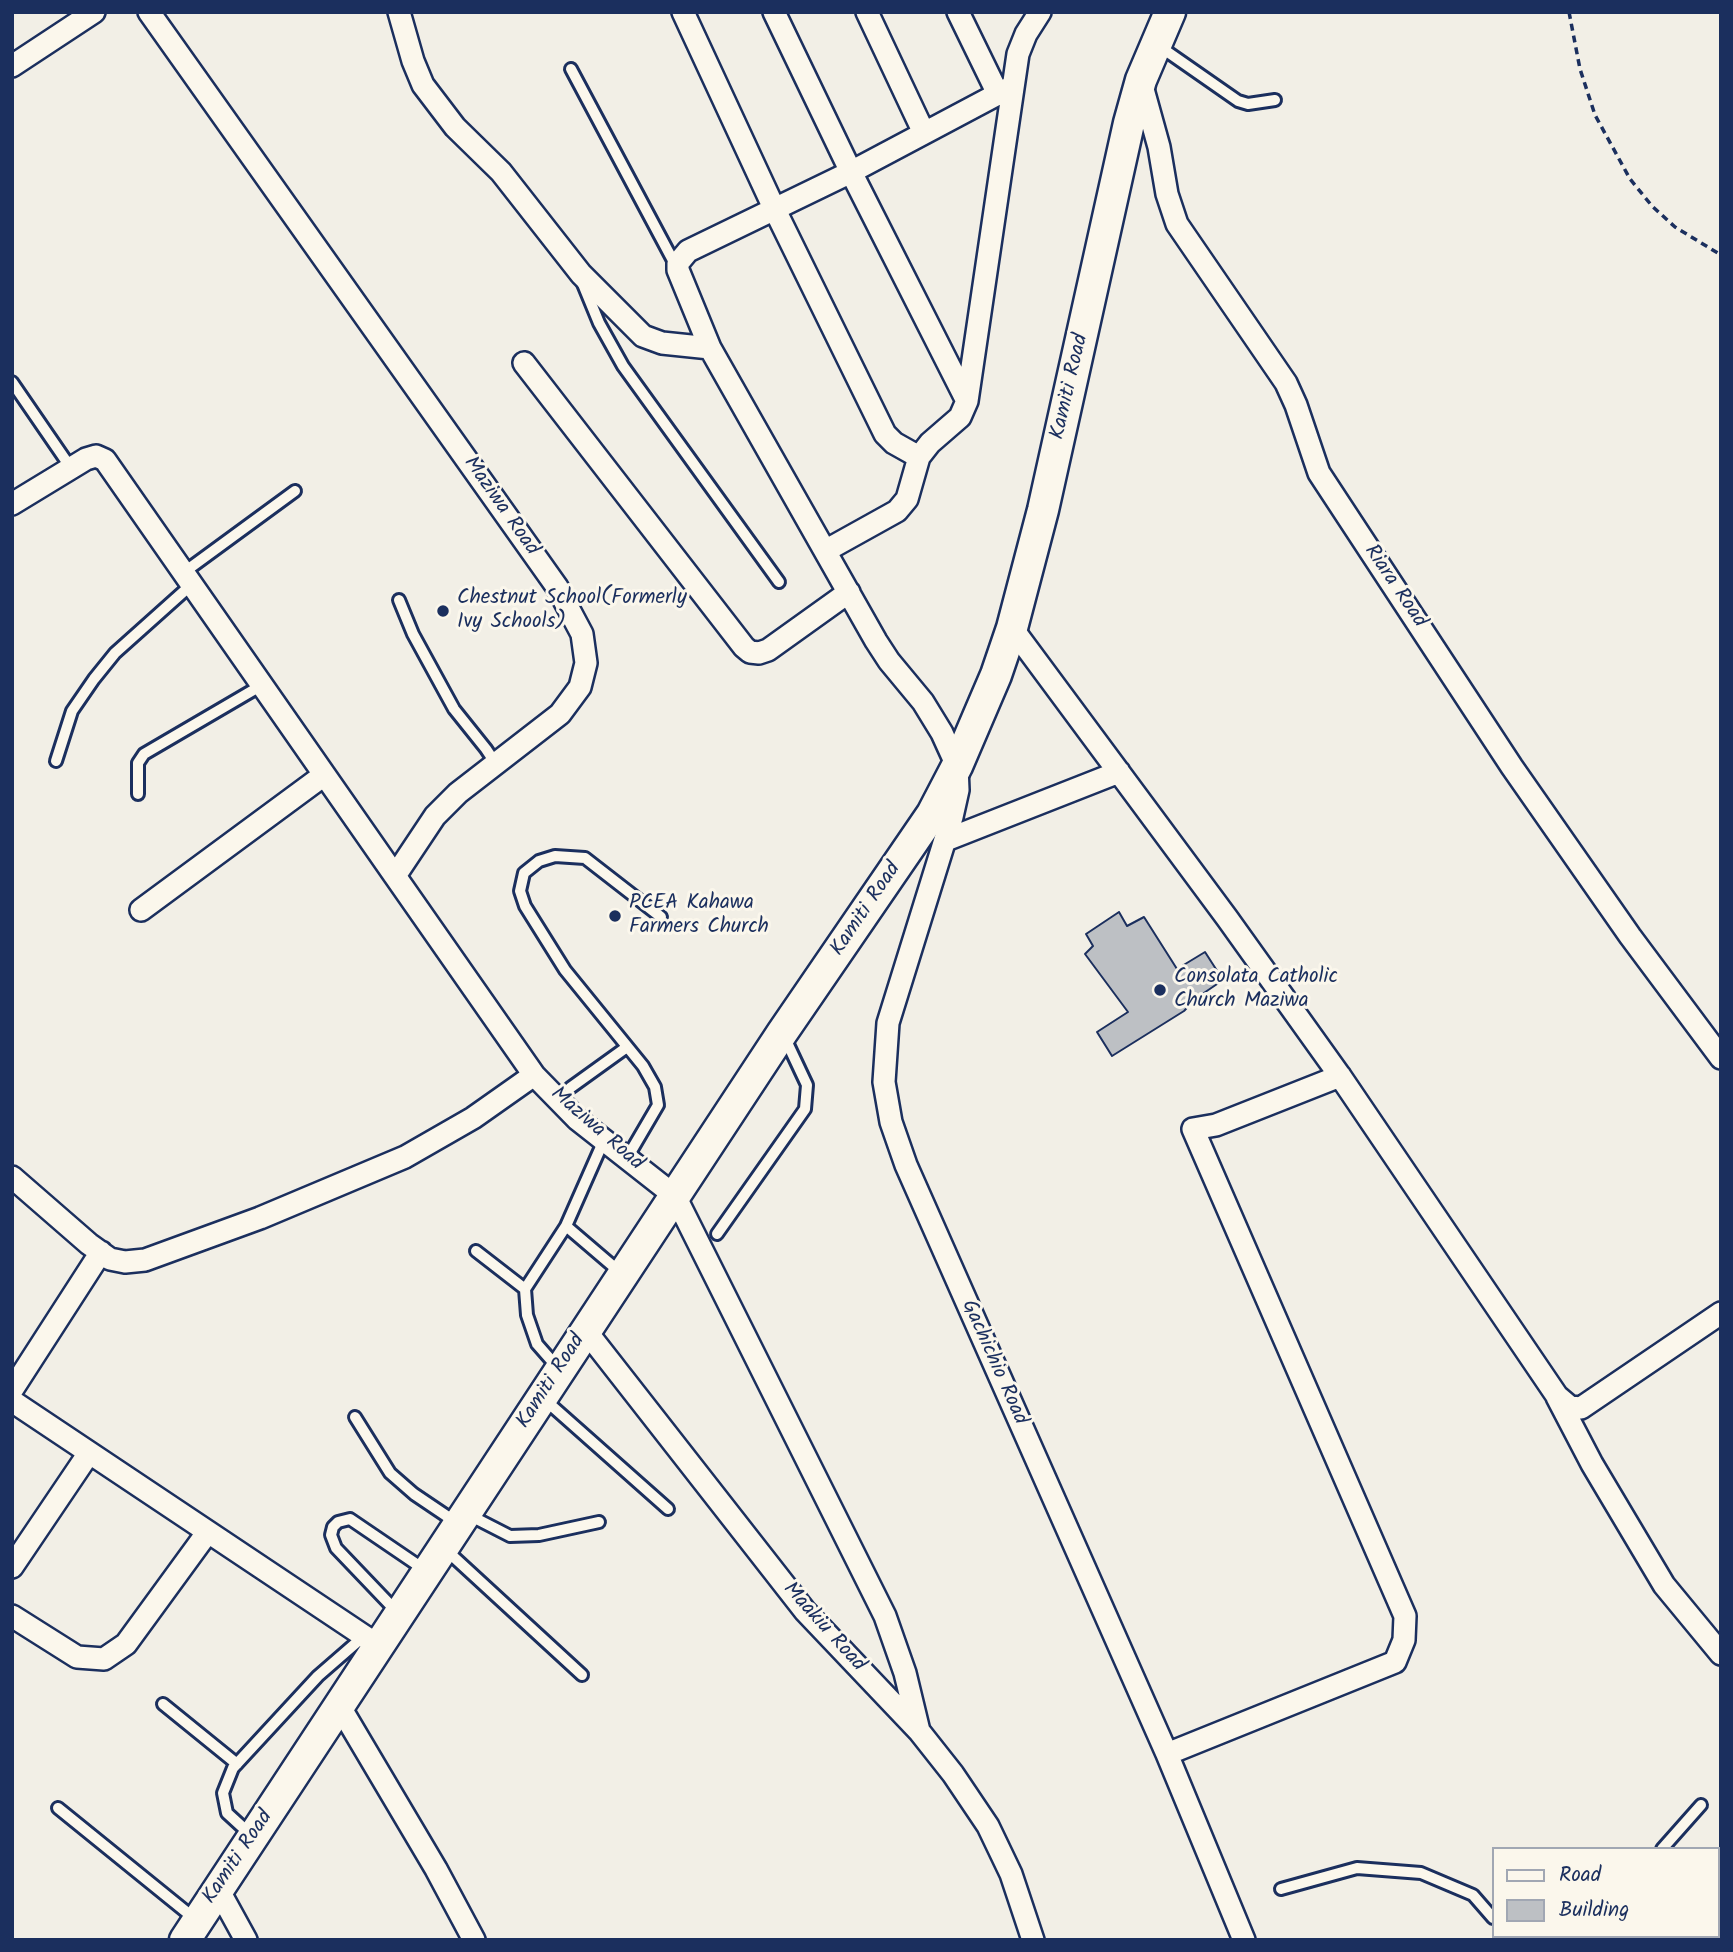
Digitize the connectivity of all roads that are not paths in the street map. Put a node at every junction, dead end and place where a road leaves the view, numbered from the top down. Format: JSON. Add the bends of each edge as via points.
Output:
{"nodes":[{"id":1,"x":94,"y":12,"type":"edge"},
{"id":2,"x":149,"y":12,"type":"edge"},
{"id":3,"x":399,"y":12,"type":"edge"},
{"id":4,"x":683,"y":12,"type":"edge"},
{"id":5,"x":774,"y":12,"type":"edge"},
{"id":6,"x":867,"y":12,"type":"edge"},
{"id":7,"x":958,"y":12,"type":"edge"},
{"id":8,"x":1040,"y":12,"type":"edge"},
{"id":9,"x":1170,"y":12,"type":"edge"},
{"id":10,"x":1156,"y":44,"type":"junction"},
{"id":11,"x":12,"y":66,"type":"edge"},
{"id":12,"x":570,"y":69,"type":"dead end"},
{"id":13,"x":1141,"y":80,"type":"junction"},
{"id":14,"x":1005,"y":90,"type":"junction"},
{"id":15,"x":1275,"y":100,"type":"dead end"},
{"id":16,"x":924,"y":133,"type":"junction"},
{"id":17,"x":851,"y":172,"type":"junction"},
{"id":18,"x":774,"y":208,"type":"junction"},
{"id":19,"x":678,"y":270,"type":"junction"},
{"id":20,"x":581,"y":274,"type":"junction"},
{"id":21,"x":710,"y":348,"type":"junction"},
{"id":22,"x":524,"y":363,"type":"dead end"},
{"id":23,"x":12,"y":382,"type":"edge"},
{"id":24,"x":967,"y":401,"type":"junction"},
{"id":25,"x":919,"y":457,"type":"junction"},
{"id":26,"x":71,"y":468,"type":"junction"},
{"id":27,"x":295,"y":491,"type":"dead end"},
{"id":28,"x":12,"y":504,"type":"edge"},
{"id":29,"x":825,"y":551,"type":"junction"},
{"id":30,"x":187,"y":579,"type":"junction"},
{"id":31,"x":779,"y":582,"type":"dead end"},
{"id":32,"x":849,"y":592,"type":"junction"},
{"id":33,"x":399,"y":600,"type":"dead end"},
{"id":34,"x":1012,"y":628,"type":"junction"},
{"id":35,"x":262,"y":685,"type":"junction"},
{"id":36,"x":56,"y":761,"type":"dead end"},
{"id":37,"x":496,"y":764,"type":"junction"},
{"id":38,"x":957,"y":766,"type":"junction"},
{"id":39,"x":1119,"y":772,"type":"junction"},
{"id":40,"x":324,"y":775,"type":"junction"},
{"id":41,"x":138,"y":794,"type":"dead end"},
{"id":42,"x":946,"y":840,"type":"junction"},
{"id":43,"x":395,"y":876,"type":"junction"},
{"id":44,"x":141,"y":910,"type":"dead end"},
{"id":45,"x":661,"y":917,"type":"dead end"},
{"id":46,"x":782,"y":1033,"type":"junction"},
{"id":47,"x":627,"y":1047,"type":"junction"},
{"id":48,"x":1721,"y":1058,"type":"edge"},
{"id":49,"x":534,"y":1075,"type":"junction"},
{"id":50,"x":1340,"y":1076,"type":"junction"},
{"id":51,"x":570,"y":1088,"type":"dead end"},
{"id":52,"x":604,"y":1140,"type":"junction"},
{"id":53,"x":627,"y":1158,"type":"junction"},
{"id":54,"x":12,"y":1177,"type":"edge"},
{"id":55,"x":675,"y":1196,"type":"junction"},
{"id":56,"x":566,"y":1226,"type":"junction"},
{"id":57,"x":717,"y":1234,"type":"dead end"},
{"id":58,"x":477,"y":1251,"type":"dead end"},
{"id":59,"x":101,"y":1252,"type":"junction"},
{"id":60,"x":623,"y":1275,"type":"junction"},
{"id":61,"x":524,"y":1289,"type":"junction"},
{"id":62,"x":1721,"y":1313,"type":"edge"},
{"id":63,"x":586,"y":1331,"type":"junction"},
{"id":64,"x":560,"y":1370,"type":"junction"},
{"id":65,"x":12,"y":1390,"type":"edge"},
{"id":66,"x":1557,"y":1396,"type":"junction"},
{"id":67,"x":542,"y":1397,"type":"junction"},
{"id":68,"x":12,"y":1401,"type":"edge"},
{"id":69,"x":355,"y":1417,"type":"dead end"},
{"id":70,"x":89,"y":1453,"type":"junction"},
{"id":71,"x":668,"y":1509,"type":"dead end"},
{"id":72,"x":599,"y":1522,"type":"dead end"},
{"id":73,"x":207,"y":1533,"type":"junction"},
{"id":74,"x":449,"y":1539,"type":"junction"},
{"id":75,"x":12,"y":1567,"type":"edge"},
{"id":76,"x":400,"y":1615,"type":"junction"},
{"id":77,"x":12,"y":1616,"type":"edge"},
{"id":78,"x":371,"y":1641,"type":"junction"},
{"id":79,"x":1721,"y":1654,"type":"edge"},
{"id":80,"x":582,"y":1675,"type":"dead end"},
{"id":81,"x":163,"y":1704,"type":"dead end"},
{"id":82,"x":340,"y":1707,"type":"junction"},
{"id":83,"x":919,"y":1731,"type":"junction"},
{"id":84,"x":1167,"y":1754,"type":"junction"},
{"id":85,"x":237,"y":1764,"type":"junction"},
{"id":86,"x":1701,"y":1805,"type":"dead end"},
{"id":87,"x":58,"y":1808,"type":"dead end"},
{"id":88,"x":253,"y":1837,"type":"junction"},
{"id":89,"x":1664,"y":1847,"type":"edge"},
{"id":90,"x":218,"y":1889,"type":"junction"},
{"id":91,"x":1281,"y":1889,"type":"dead end"},
{"id":92,"x":1492,"y":1915,"type":"edge"},
{"id":93,"x":191,"y":1930,"type":"edge"},
{"id":94,"x":246,"y":1940,"type":"edge"},
{"id":95,"x":474,"y":1940,"type":"edge"},
{"id":96,"x":1033,"y":1940,"type":"edge"},
{"id":97,"x":1244,"y":1940,"type":"edge"}],
"edges":[{"from":1,"to":11,"type":"street"},
{"from":2,"to":37,"type":"street","name":"Maziwa Road","via":[[557,587],[582,634],[586,663],[580,687],[560,713]]},
{"from":3,"to":20,"type":"street","via":[[423,85],[455,127],[501,172]]},
{"from":4,"to":18,"type":"street"},
{"from":5,"to":17,"type":"street"},
{"from":6,"to":16,"type":"street"},
{"from":7,"to":14,"type":"street"},
{"from":8,"to":14,"type":"street"},
{"from":9,"to":10,"type":"main road","name":"Kamiti Road"},
{"from":10,"to":13,"type":"main road","name":"Kamiti Road"},
{"from":10,"to":15,"type":"lane","via":[[1238,101]]},
{"from":12,"to":19,"type":"lane"},
{"from":13,"to":34,"type":"main road","name":"Kamiti Road"},
{"from":13,"to":48,"type":"street","name":"Riara Road","via":[[1177,225],[1286,383],[1319,473],[1512,767]]},
{"from":14,"to":16,"type":"street"},
{"from":14,"to":24,"type":"street"},
{"from":16,"to":17,"type":"street"},
{"from":17,"to":18,"type":"street"},
{"from":17,"to":24,"type":"street"},
{"from":18,"to":19,"type":"street","via":[[688,251]]},
{"from":18,"to":25,"type":"street","via":[[885,434]]},
{"from":19,"to":21,"type":"street"},
{"from":20,"to":21,"type":"street","via":[[643,337]]},
{"from":20,"to":31,"type":"lane","via":[[594,312],[623,366]]},
{"from":21,"to":29,"type":"street"},
{"from":22,"to":32,"type":"street","via":[[750,652],[768,650]]},
{"from":23,"to":26,"type":"lane"},
{"from":24,"to":25,"type":"street","via":[[960,417]]},
{"from":25,"to":29,"type":"street","via":[[907,499],[897,512]]},
{"from":26,"to":28,"type":"street"},
{"from":26,"to":30,"type":"street","via":[[96,456],[105,460]]},
{"from":27,"to":30,"type":"lane"},
{"from":29,"to":32,"type":"street"},
{"from":30,"to":35,"type":"street"},
{"from":30,"to":36,"type":"lane","via":[[94,679],[72,711]]},
{"from":32,"to":38,"type":"street","via":[[889,661],[923,702]]},
{"from":33,"to":37,"type":"lane","via":[[454,709]]},
{"from":34,"to":38,"type":"main road","name":"Kamiti Road"},
{"from":34,"to":39,"type":"street"},
{"from":35,"to":40,"type":"street"},
{"from":35,"to":41,"type":"lane","via":[[144,754],[138,763]]},
{"from":37,"to":43,"type":"street","name":"Maziwa Road","via":[[435,816]]},
{"from":38,"to":42,"type":"street","name":"Gachichio Road","via":[[958,790]]},
{"from":38,"to":46,"type":"main road","name":"Kamiti Road","via":[[932,814]]},
{"from":39,"to":42,"type":"street"},
{"from":39,"to":50,"type":"street"},
{"from":40,"to":43,"type":"street"},
{"from":40,"to":44,"type":"street"},
{"from":42,"to":84,"type":"street","name":"Gachichio Road","via":[[888,1023],[884,1082],[891,1122]]},
{"from":43,"to":49,"type":"street","name":"Maziwa Road"},
{"from":45,"to":47,"type":"lane","via":[[585,858],[555,856],[524,873],[520,891],[525,906],[565,970]]},
{"from":46,"to":55,"type":"main road","name":"Kamiti Road"},
{"from":46,"to":57,"type":"lane","via":[[807,1086],[805,1109]]},
{"from":47,"to":51,"type":"lane"},
{"from":47,"to":53,"type":"lane","via":[[655,1087],[658,1105]]},
{"from":49,"to":52,"type":"street","name":"Maziwa Road"},
{"from":49,"to":59,"type":"street","via":[[473,1118],[405,1157],[272,1213],[145,1259],[125,1262]]},
{"from":50,"to":66,"type":"street"},
{"from":50,"to":84,"type":"street","via":[[1216,1125],[1193,1129],[1405,1616],[1404,1640],[1395,1662]]},
{"from":52,"to":53,"type":"street","name":"Maziwa Road"},
{"from":52,"to":56,"type":"lane"},
{"from":53,"to":55,"type":"street","name":"Maziwa Road"},
{"from":54,"to":59,"type":"street"},
{"from":55,"to":60,"type":"main road","name":"Kamiti Road"},
{"from":55,"to":83,"type":"street","via":[[885,1616]]},
{"from":56,"to":60,"type":"lane"},
{"from":56,"to":61,"type":"lane"},
{"from":58,"to":61,"type":"lane"},
{"from":59,"to":65,"type":"street"},
{"from":60,"to":63,"type":"main road","name":"Kamiti Road"},
{"from":61,"to":64,"type":"lane","via":[[537,1344]]},
{"from":62,"to":66,"type":"street","via":[[1581,1408],[1570,1407]]},
{"from":63,"to":64,"type":"main road","name":"Kamiti Road"},
{"from":63,"to":83,"type":"street","name":"Maakiu Road","via":[[805,1611]]},
{"from":64,"to":67,"type":"main road","name":"Kamiti Road"},
{"from":66,"to":79,"type":"street","via":[[1664,1586]]},
{"from":67,"to":71,"type":"lane"},
{"from":67,"to":74,"type":"main road","name":"Kamiti Road"},
{"from":68,"to":70,"type":"street"},
{"from":69,"to":74,"type":"lane","via":[[390,1473],[414,1494]]},
{"from":70,"to":73,"type":"street"},
{"from":70,"to":75,"type":"street"},
{"from":72,"to":74,"type":"lane","via":[[539,1535]]},
{"from":73,"to":77,"type":"street","via":[[126,1644],[104,1659],[76,1657]]},
{"from":73,"to":78,"type":"street"},
{"from":74,"to":76,"type":"main road","name":"Kamiti Road"},
{"from":74,"to":76,"type":"lane","via":[[350,1519],[333,1527],[336,1548]]},
{"from":74,"to":80,"type":"lane"},
{"from":76,"to":78,"type":"main road","name":"Kamiti Road"},
{"from":78,"to":82,"type":"main road","name":"Kamiti Road"},
{"from":78,"to":85,"type":"lane","via":[[318,1676]]},
{"from":81,"to":85,"type":"lane"},
{"from":82,"to":88,"type":"main road","name":"Kamiti Road"},
{"from":82,"to":95,"type":"street"},
{"from":83,"to":96,"type":"street","name":"Maakiu Road","via":[[988,1826],[1011,1874]]},
{"from":84,"to":97,"type":"street","name":"Gachichio Road"},
{"from":85,"to":88,"type":"lane","via":[[223,1793],[225,1803],[228,1813]]},
{"from":86,"to":89,"type":"lane"},
{"from":87,"to":93,"type":"lane"},
{"from":88,"to":90,"type":"main road","name":"Kamiti Road"},
{"from":90,"to":93,"type":"main road","name":"Kamiti Road"},
{"from":90,"to":94,"type":"street"},
{"from":91,"to":92,"type":"lane","via":[[1357,1868],[1421,1873],[1473,1895]]}]}
